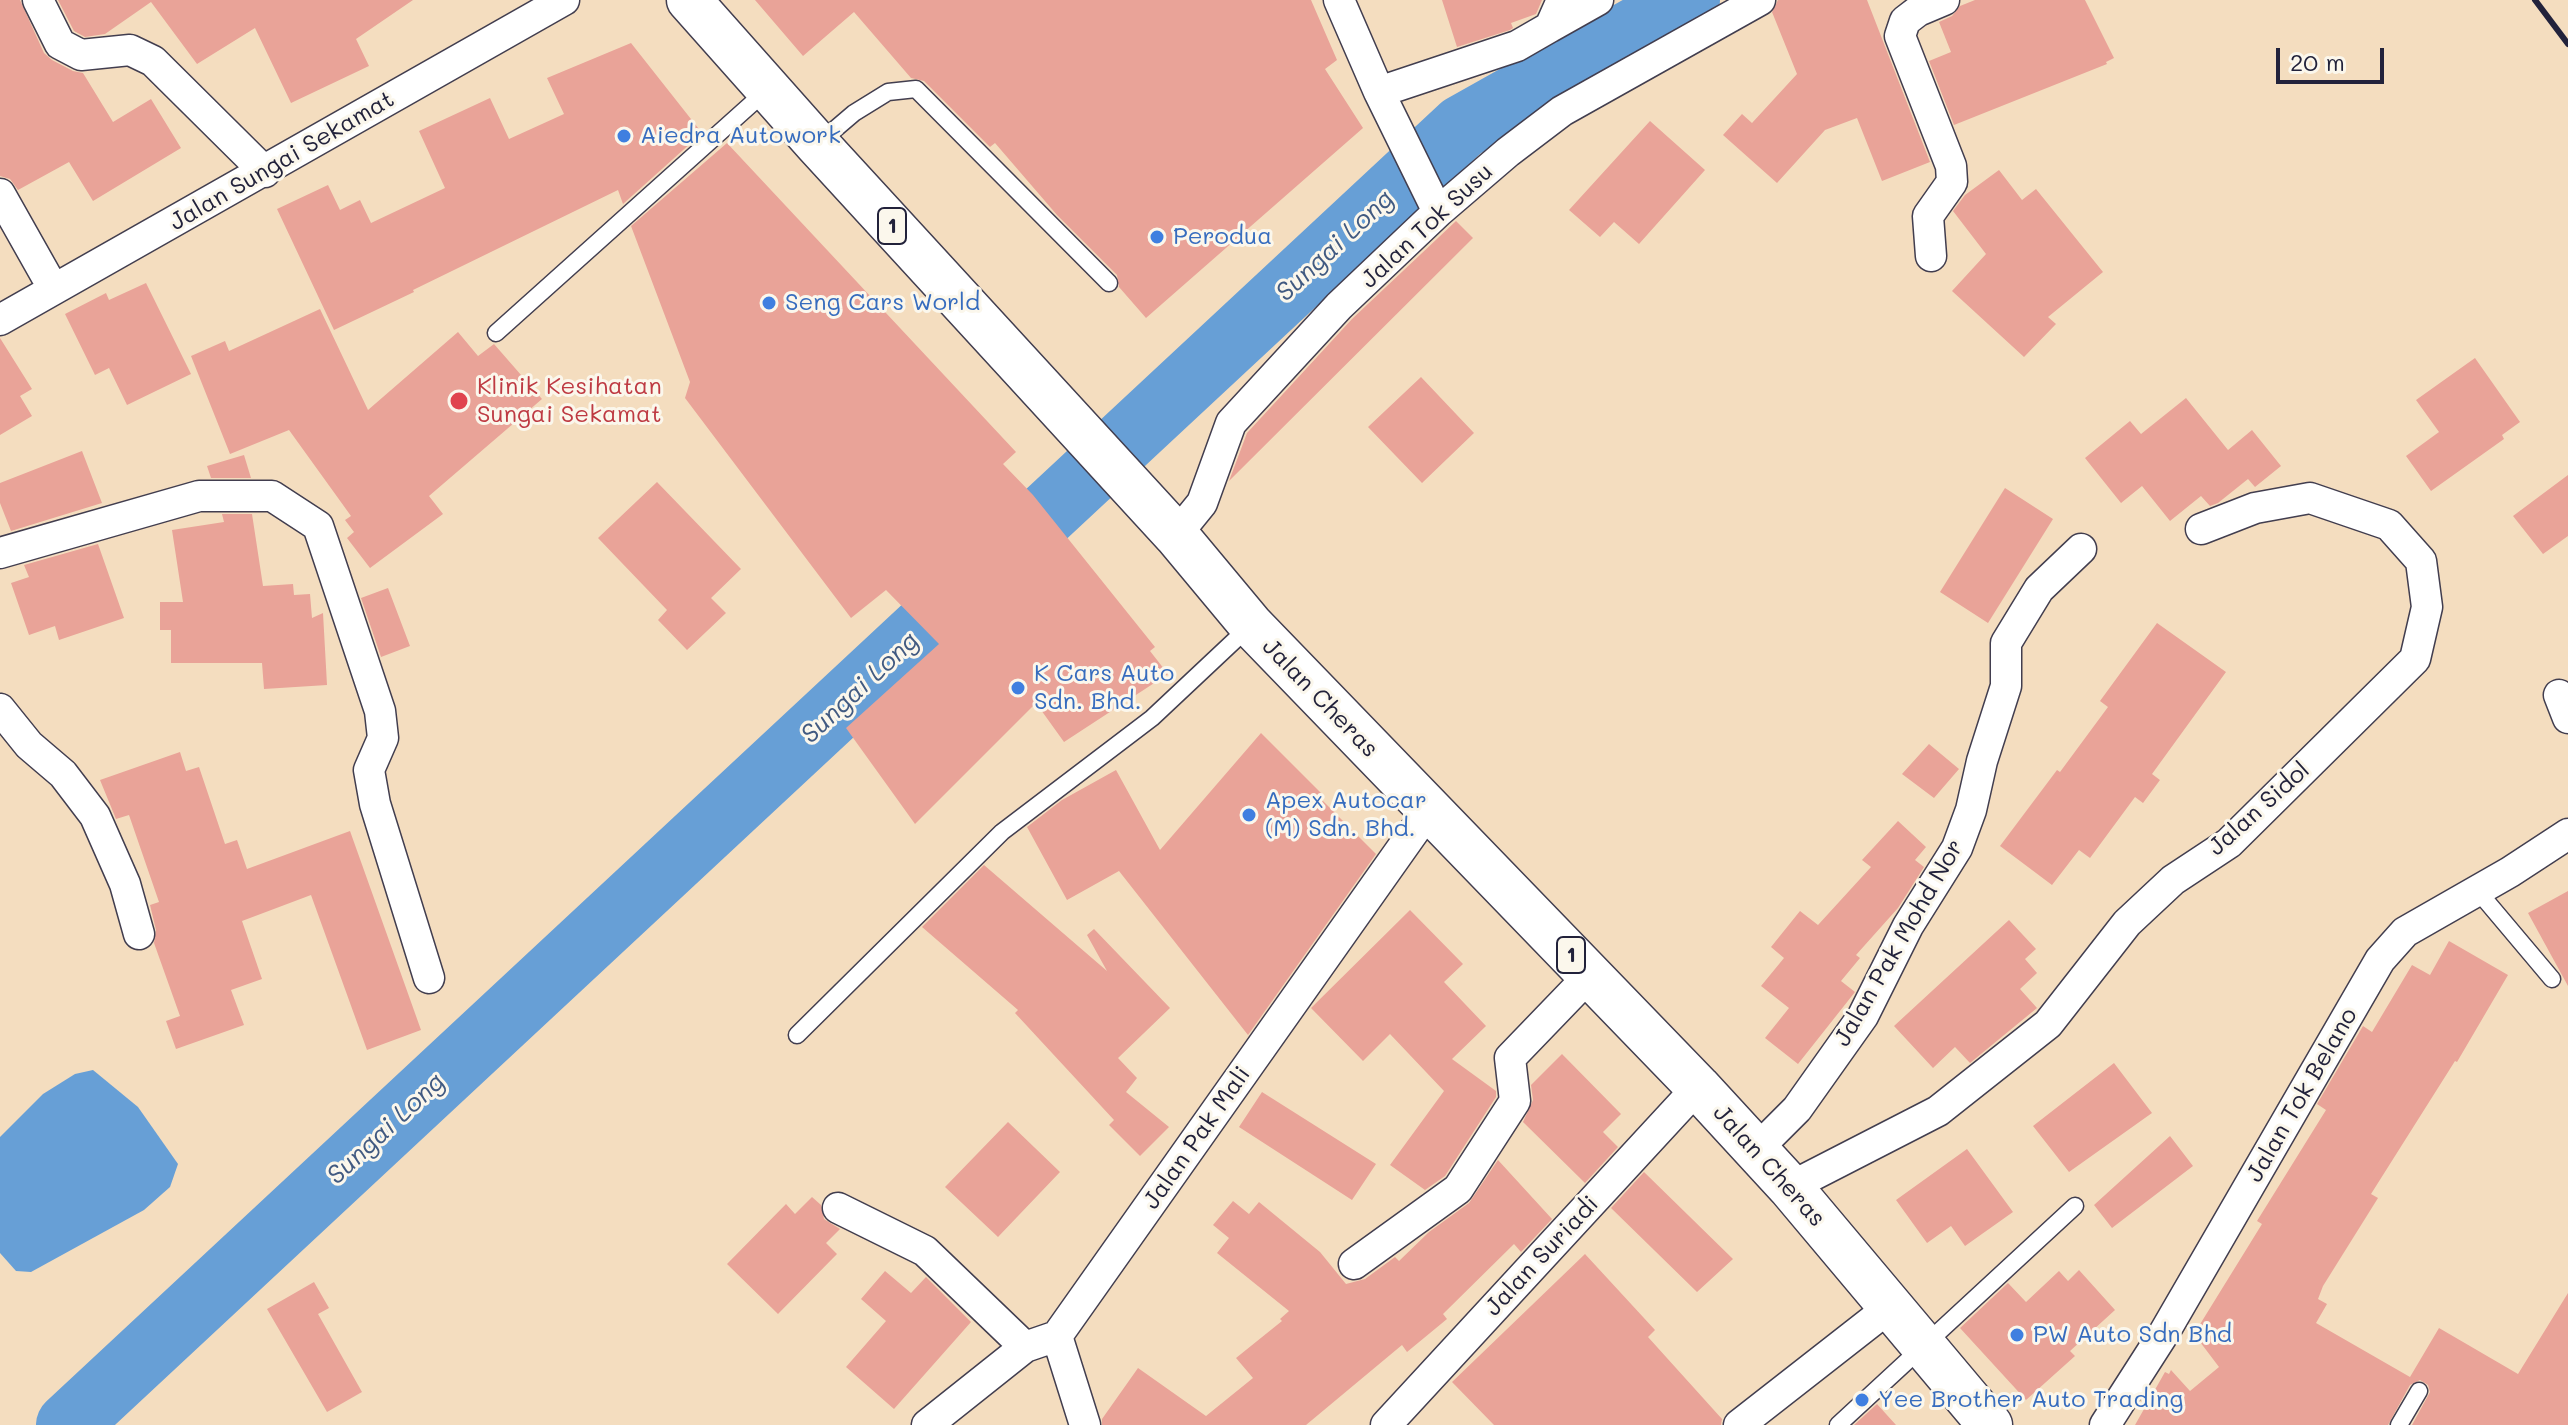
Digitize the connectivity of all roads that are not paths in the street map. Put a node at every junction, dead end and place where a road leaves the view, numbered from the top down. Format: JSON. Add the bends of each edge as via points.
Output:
{"nodes":[{"id":1,"x":38,"y":0,"type":"edge"},
{"id":2,"x":564,"y":0,"type":"edge"},
{"id":3,"x":689,"y":0,"type":"edge"},
{"id":4,"x":1339,"y":0,"type":"edge"},
{"id":5,"x":1598,"y":0,"type":"edge"},
{"id":6,"x":1760,"y":0,"type":"edge"},
{"id":7,"x":1944,"y":0,"type":"edge"},
{"id":8,"x":1556,"y":14,"type":"edge"},
{"id":9,"x":768,"y":89,"type":"junction"},
{"id":10,"x":1382,"y":99,"type":"junction"},
{"id":11,"x":817,"y":144,"type":"junction"},
{"id":12,"x":265,"y":172,"type":"junction"},
{"id":13,"x":0,"y":194,"type":"edge"},
{"id":14,"x":1433,"y":203,"type":"junction"},
{"id":15,"x":1931,"y":256,"type":"dead end"},
{"id":16,"x":1109,"y":283,"type":"dead end"},
{"id":17,"x":53,"y":288,"type":"junction"},
{"id":18,"x":0,"y":320,"type":"edge"},
{"id":19,"x":496,"y":333,"type":"dead end"},
{"id":20,"x":2201,"y":529,"type":"dead end"},
{"id":21,"x":1176,"y":535,"type":"junction"},
{"id":22,"x":2081,"y":549,"type":"dead end"},
{"id":23,"x":0,"y":553,"type":"edge"},
{"id":24,"x":1251,"y":625,"type":"junction"},
{"id":25,"x":0,"y":709,"type":"edge"},
{"id":26,"x":1429,"y":810,"type":"junction"},
{"id":27,"x":2568,"y":834,"type":"edge"},
{"id":28,"x":2477,"y":890,"type":"junction"},
{"id":29,"x":139,"y":934,"type":"dead end"},
{"id":30,"x":1590,"y":975,"type":"junction"},
{"id":31,"x":429,"y":978,"type":"dead end"},
{"id":32,"x":2552,"y":979,"type":"dead end"},
{"id":33,"x":797,"y":1035,"type":"dead end"},
{"id":34,"x":1698,"y":1087,"type":"junction"},
{"id":35,"x":1756,"y":1150,"type":"junction"},
{"id":36,"x":1790,"y":1187,"type":"junction"},
{"id":37,"x":2075,"y":1206,"type":"dead end"},
{"id":38,"x":838,"y":1208,"type":"dead end"},
{"id":39,"x":1354,"y":1264,"type":"dead end"},
{"id":40,"x":1890,"y":1307,"type":"junction"},
{"id":41,"x":1057,"y":1336,"type":"junction"},
{"id":42,"x":1923,"y":1344,"type":"junction"},
{"id":43,"x":1025,"y":1347,"type":"junction"},
{"id":44,"x":2419,"y":1391,"type":"dead end"},
{"id":45,"x":927,"y":1425,"type":"edge"},
{"id":46,"x":1085,"y":1425,"type":"edge"},
{"id":47,"x":1386,"y":1425,"type":"edge"},
{"id":48,"x":1739,"y":1425,"type":"edge"},
{"id":49,"x":1838,"y":1425,"type":"edge"},
{"id":50,"x":1990,"y":1425,"type":"edge"},
{"id":51,"x":2105,"y":1425,"type":"edge"},
{"id":52,"x":2399,"y":1425,"type":"edge"}],
"edges":[{"from":1,"to":12,"type":"street","via":[[60,44],[81,55],[130,50],[153,61]]},
{"from":2,"to":12,"type":"street","name":"Jalan Sungai Sekamat"},
{"from":3,"to":9,"type":"main road","name":"Jalan Cheras","number":"1"},
{"from":4,"to":10,"type":"street"},
{"from":5,"to":8,"type":"street"},
{"from":6,"to":14,"type":"street","name":"Jalan Tok Susu","via":[[1562,111]]},
{"from":7,"to":15,"type":"street","via":[[1905,21],[1900,36],[1951,166],[1952,182],[1928,216]]},
{"from":8,"to":10,"type":"street","via":[[1517,46]]},
{"from":9,"to":11,"type":"main road","name":"Jalan Cheras","number":"1"},
{"from":9,"to":19,"type":"lane"},
{"from":10,"to":14,"type":"street"},
{"from":11,"to":16,"type":"lane","via":[[888,92],[916,89]]},
{"from":11,"to":21,"type":"main road","name":"Jalan Cheras","number":"1"},
{"from":12,"to":17,"type":"street","name":"Jalan Sungai Sekamat"},
{"from":13,"to":17,"type":"street"},
{"from":14,"to":21,"type":"street","name":"Jalan Tok Susu","via":[[1231,423],[1202,503]]},
{"from":17,"to":18,"type":"street","name":"Jalan Sungai Sekamat"},
{"from":20,"to":36,"type":"street","name":"Jalan Sidol","via":[[2255,508],[2310,498],[2389,525],[2421,561],[2427,607],[2415,659],[2229,843],[2173,880],[2127,923],[2048,1024],[1938,1111]]},
{"from":21,"to":24,"type":"main road","name":"Jalan Cheras","number":"1"},
{"from":22,"to":35,"type":"street","name":"Jalan Pak Mohd Nor","via":[[2039,589],[2006,643],[2006,686],[1957,848],[1908,926],[1863,1016],[1797,1109]]},
{"from":23,"to":31,"type":"street","via":[[199,496],[272,496],[318,526],[380,711],[383,738],[369,770],[375,804]]},
{"from":24,"to":26,"type":"main road","name":"Jalan Cheras","number":"1"},
{"from":24,"to":33,"type":"lane","via":[[1152,718],[1002,832]]},
{"from":25,"to":29,"type":"street","via":[[95,816],[125,884]]},
{"from":26,"to":30,"type":"main road","name":"Jalan Cheras","number":"1"},
{"from":26,"to":41,"type":"street","name":"Jalan Pak Mali"},
{"from":27,"to":28,"type":"street","name":"Jalan Tok Belano"},
{"from":28,"to":32,"type":"lane"},
{"from":28,"to":51,"type":"street","name":"Jalan Tok Belano","via":[[2405,932],[2380,960]]},
{"from":30,"to":34,"type":"main road","name":"Jalan Cheras","number":"1"},
{"from":30,"to":39,"type":"street","via":[[1510,1058],[1515,1101],[1458,1189]]},
{"from":34,"to":35,"type":"main road","name":"Jalan Cheras","number":"1"},
{"from":34,"to":47,"type":"street","name":"Jalan Suriadi"},
{"from":35,"to":36,"type":"main road","name":"Jalan Cheras","number":"1"},
{"from":36,"to":40,"type":"main road","name":"Jalan Cheras","number":"1"},
{"from":37,"to":42,"type":"lane"},
{"from":38,"to":43,"type":"street","via":[[925,1251]]},
{"from":40,"to":42,"type":"main road","name":"Jalan Cheras","number":"1"},
{"from":40,"to":48,"type":"street"},
{"from":41,"to":43,"type":"street"},
{"from":41,"to":46,"type":"street"},
{"from":42,"to":49,"type":"lane"},
{"from":42,"to":50,"type":"main road","name":"Jalan Cheras","number":"1"},
{"from":43,"to":45,"type":"street"},
{"from":44,"to":52,"type":"lane"}]}
